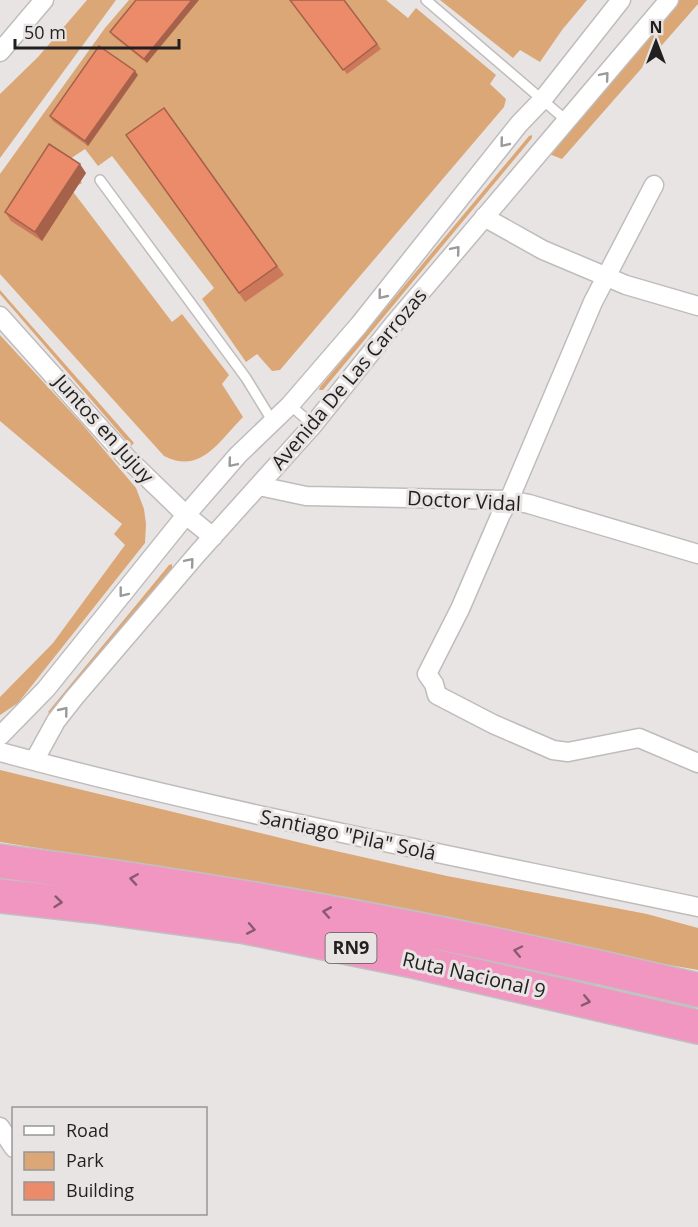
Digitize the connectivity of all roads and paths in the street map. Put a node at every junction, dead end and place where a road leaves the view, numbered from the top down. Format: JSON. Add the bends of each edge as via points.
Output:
{"nodes":[{"id":1,"x":44,"y":0,"type":"edge"},
{"id":2,"x":426,"y":0,"type":"edge"},
{"id":3,"x":621,"y":0,"type":"edge"},
{"id":4,"x":669,"y":0,"type":"edge"},
{"id":5,"x":0,"y":52,"type":"edge"},
{"id":6,"x":543,"y":99,"type":"junction"},
{"id":7,"x":567,"y":121,"type":"junction"},
{"id":8,"x":100,"y":180,"type":"dead end"},
{"id":9,"x":654,"y":184,"type":"dead end"},
{"id":10,"x":484,"y":217,"type":"junction"},
{"id":11,"x":608,"y":276,"type":"junction"},
{"id":12,"x":698,"y":306,"type":"edge"},
{"id":13,"x":0,"y":316,"type":"edge"},
{"id":14,"x":290,"y":405,"type":"junction"},
{"id":15,"x":273,"y":422,"type":"junction"},
{"id":16,"x":313,"y":425,"type":"junction"},
{"id":17,"x":259,"y":486,"type":"junction"},
{"id":18,"x":509,"y":500,"type":"junction"},
{"id":19,"x":186,"y":515,"type":"junction"},
{"id":20,"x":213,"y":537,"type":"junction"},
{"id":21,"x":698,"y":554,"type":"edge"},
{"id":22,"x":0,"y":736,"type":"edge"},
{"id":23,"x":0,"y":752,"type":"edge"},
{"id":24,"x":34,"y":761,"type":"junction"},
{"id":25,"x":698,"y":763,"type":"edge"},
{"id":26,"x":0,"y":861,"type":"edge"},
{"id":27,"x":0,"y":896,"type":"edge"},
{"id":28,"x":698,"y":907,"type":"edge"},
{"id":29,"x":698,"y":990,"type":"edge"},
{"id":30,"x":698,"y":1027,"type":"edge"},
{"id":31,"x":0,"y":1127,"type":"edge"},
{"id":32,"x":12,"y":1145,"type":"edge"}],
"edges":[{"from":1,"to":5,"type":"street"},
{"from":2,"to":6,"type":"lane"},
{"from":3,"to":6,"type":"street","name":"Avenida De Las Carrozas"},
{"from":7,"to":4,"type":"street","name":"Avenida De Las Carrozas","one_way":true},
{"from":6,"to":7,"type":"lane"},
{"from":6,"to":14,"type":"street","name":"Avenida De Las Carrozas","one_way":true},
{"from":7,"to":10,"type":"street","name":"Avenida De Las Carrozas"},
{"from":8,"to":15,"type":"lane","via":[[246,378]]},
{"from":9,"to":11,"type":"street"},
{"from":10,"to":11,"type":"street","via":[[543,250]]},
{"from":16,"to":10,"type":"street","name":"Avenida De Las Carrozas","one_way":true},
{"from":11,"to":12,"type":"street"},
{"from":11,"to":18,"type":"street","via":[[593,302]]},
{"from":13,"to":19,"type":"street","name":"Juntos en Jujuy","via":[[127,458]]},
{"from":14,"to":15,"type":"street","name":"Avenida De Las Carrozas"},
{"from":14,"to":16,"type":"lane"},
{"from":15,"to":19,"type":"street","name":"Avenida De Las Carrozas","one_way":true,"via":[[238,455]]},
{"from":16,"to":17,"type":"street","name":"Avenida De Las Carrozas"},
{"from":17,"to":18,"type":"street","name":"Doctor Vidal","via":[[306,496]]},
{"from":17,"to":20,"type":"street","name":"Avenida De Las Carrozas"},
{"from":18,"to":21,"type":"street","name":"Doctor Vidal"},
{"from":18,"to":25,"type":"street","via":[[427,674],[437,695],[553,750],[568,753],[639,738]]},
{"from":19,"to":20,"type":"street","name":"Juntos en Jujuy"},
{"from":19,"to":22,"type":"street","name":"Avenida De Las Carrozas","one_way":true,"via":[[46,689]]},
{"from":24,"to":20,"type":"street","name":"Avenida De Las Carrozas","one_way":true,"via":[[56,721]]},
{"from":23,"to":24,"type":"street","name":"Santiago \"Pila\" Solá"},
{"from":24,"to":28,"type":"street","name":"Santiago \"Pila\" Solá","via":[[200,802]]},
{"from":29,"to":26,"type":"highway","name":"Ruta Nacional 9","number":"RN9","one_way":true,"via":[[368,920],[116,876]]},
{"from":27,"to":30,"type":"highway","name":"Ruta Nacional 9","number":"RN9","one_way":true,"via":[[246,927]]},
{"from":31,"to":32,"type":"street"}]}
